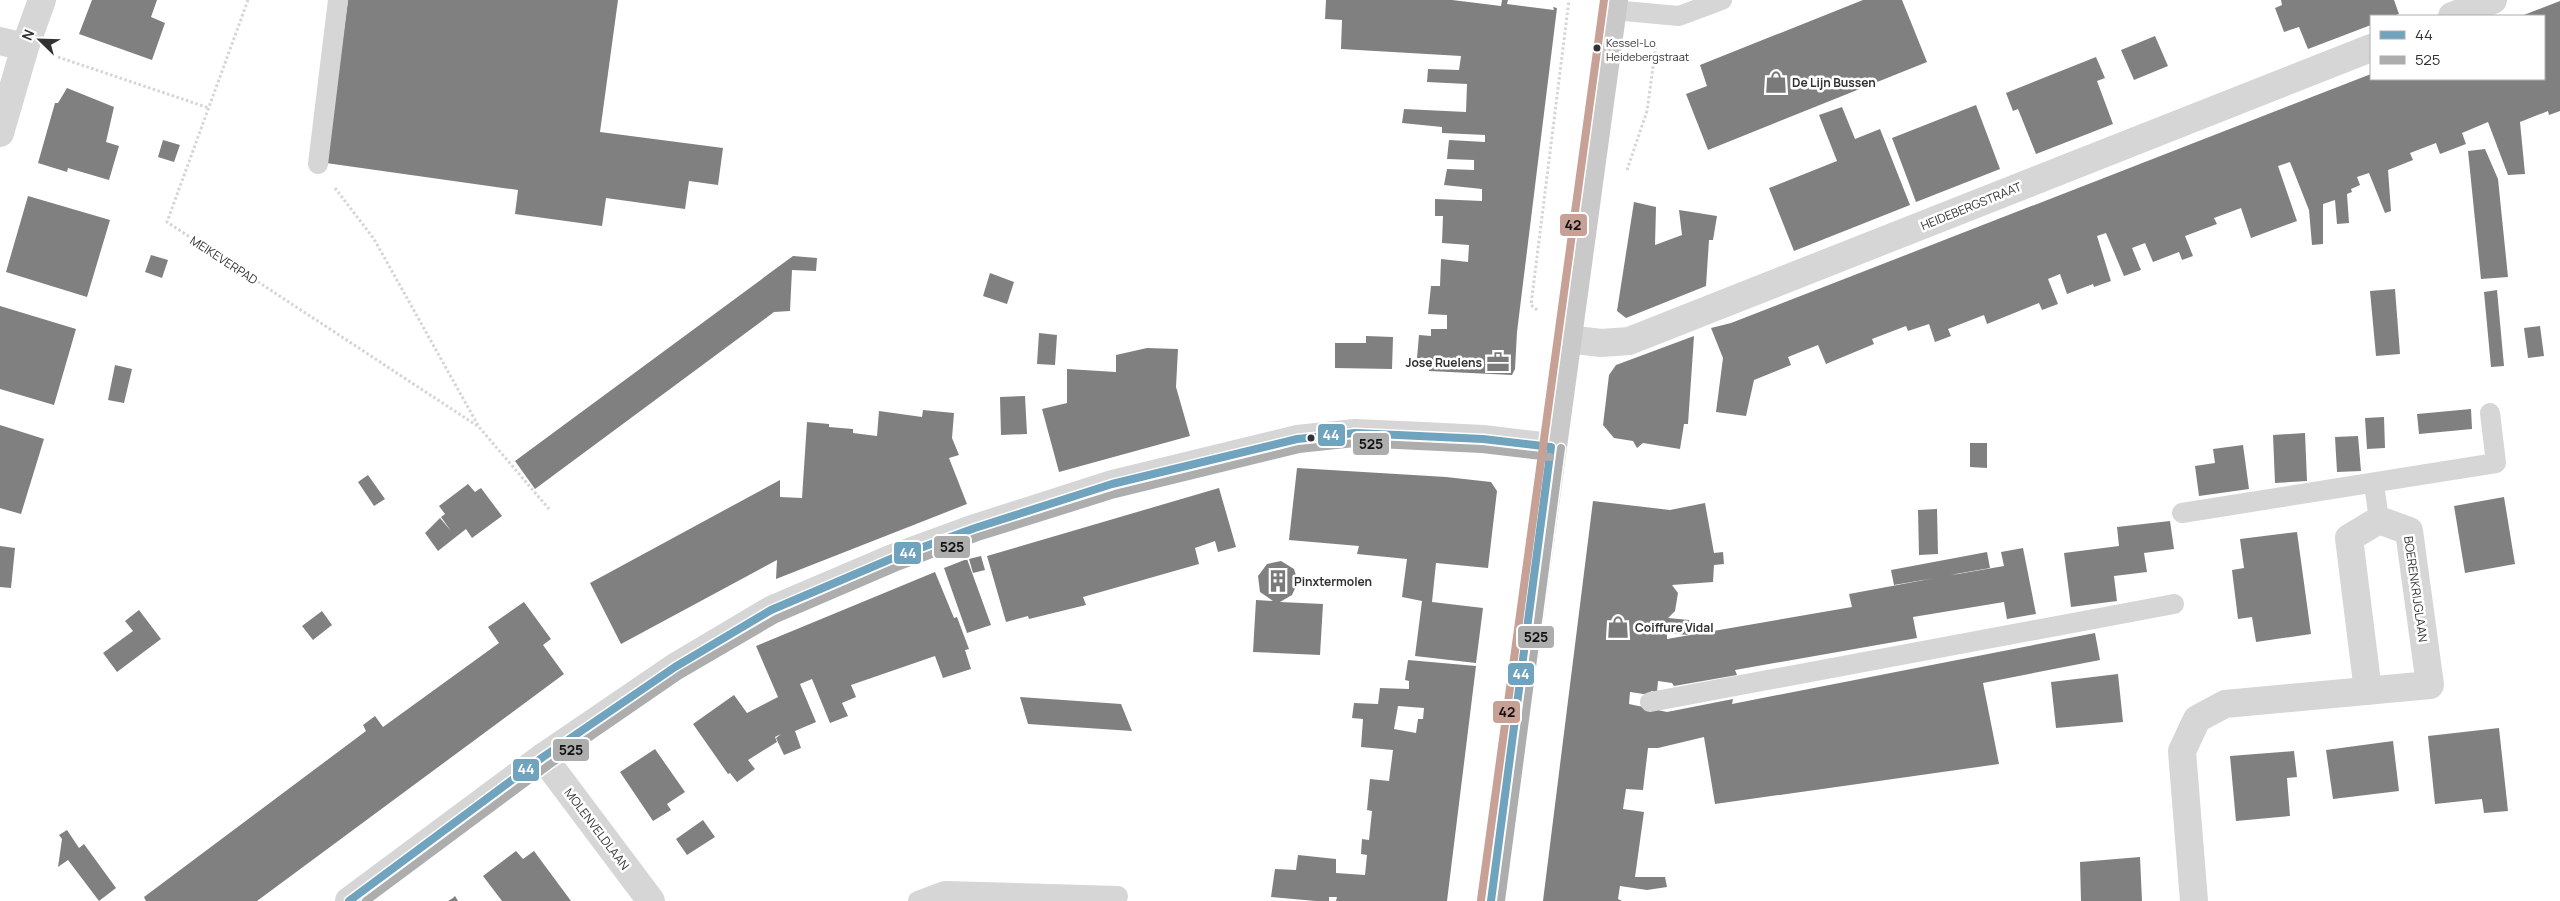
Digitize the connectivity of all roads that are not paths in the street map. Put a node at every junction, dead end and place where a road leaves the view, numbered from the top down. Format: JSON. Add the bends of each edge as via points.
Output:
{"nodes":[{"id":1,"x":42,"y":0,"type":"edge"},
{"id":2,"x":338,"y":0,"type":"edge"},
{"id":3,"x":1722,"y":0,"type":"edge"},
{"id":4,"x":2493,"y":0,"type":"edge"},
{"id":5,"x":1613,"y":5,"type":"edge"},
{"id":6,"x":2455,"y":15,"type":"edge"},
{"id":7,"x":13,"y":44,"type":"edge"},
{"id":8,"x":2370,"y":48,"type":"edge"},
{"id":9,"x":0,"y":134,"type":"edge"},
{"id":10,"x":318,"y":164,"type":"road end"},
{"id":11,"x":1567,"y":339,"type":"junction"},
{"id":12,"x":2490,"y":413,"type":"dead end"},
{"id":13,"x":1551,"y":447,"type":"junction"},
{"id":14,"x":2374,"y":484,"type":"junction"},
{"id":15,"x":2182,"y":513,"type":"dead end"},
{"id":16,"x":2379,"y":520,"type":"junction"},
{"id":17,"x":2174,"y":604,"type":"dead end"},
{"id":18,"x":2368,"y":691,"type":"junction"},
{"id":19,"x":1650,"y":702,"type":"dead end"},
{"id":20,"x":544,"y":757,"type":"junction"},
{"id":21,"x":1118,"y":896,"type":"dead end"},
{"id":22,"x":349,"y":901,"type":"edge"},
{"id":23,"x":651,"y":901,"type":"edge"},
{"id":24,"x":918,"y":901,"type":"edge"},
{"id":25,"x":1491,"y":901,"type":"edge"},
{"id":26,"x":2194,"y":901,"type":"edge"}],
"edges":[{"from":1,"to":7,"type":"street"},
{"from":2,"to":10,"type":"lane"},
{"from":3,"to":5,"type":"lane","via":[[1680,16]]},
{"from":4,"to":6,"type":"street"},
{"from":5,"to":11,"type":"main road"},
{"from":7,"to":9,"type":"street"},
{"from":8,"to":11,"type":"street","name":"HEIDEBERGSTRAAT","via":[[1629,341]]},
{"from":11,"to":13,"type":"main road"},
{"from":12,"to":14,"type":"lane","via":[[2496,463]]},
{"from":13,"to":20,"type":"street","via":[[1483,439],[1355,433],[1297,439],[1103,487],[894,558],[772,610],[675,667]]},
{"from":13,"to":25,"type":"main road"},
{"from":14,"to":15,"type":"lane"},
{"from":14,"to":16,"type":"lane"},
{"from":16,"to":18,"type":"street","via":[[2349,538]]},
{"from":16,"to":18,"type":"street","name":"BOERENKRIJGLAAN","via":[[2409,531],[2430,685]]},
{"from":17,"to":19,"type":"lane"},
{"from":18,"to":26,"type":"street","name":"BOERENKRIJGLAAN","via":[[2225,704],[2197,719],[2182,751]]},
{"from":20,"to":22,"type":"street"},
{"from":20,"to":23,"type":"street","name":"MOLENVELDLAAN"},
{"from":21,"to":24,"type":"lane","via":[[945,891]]}]}
